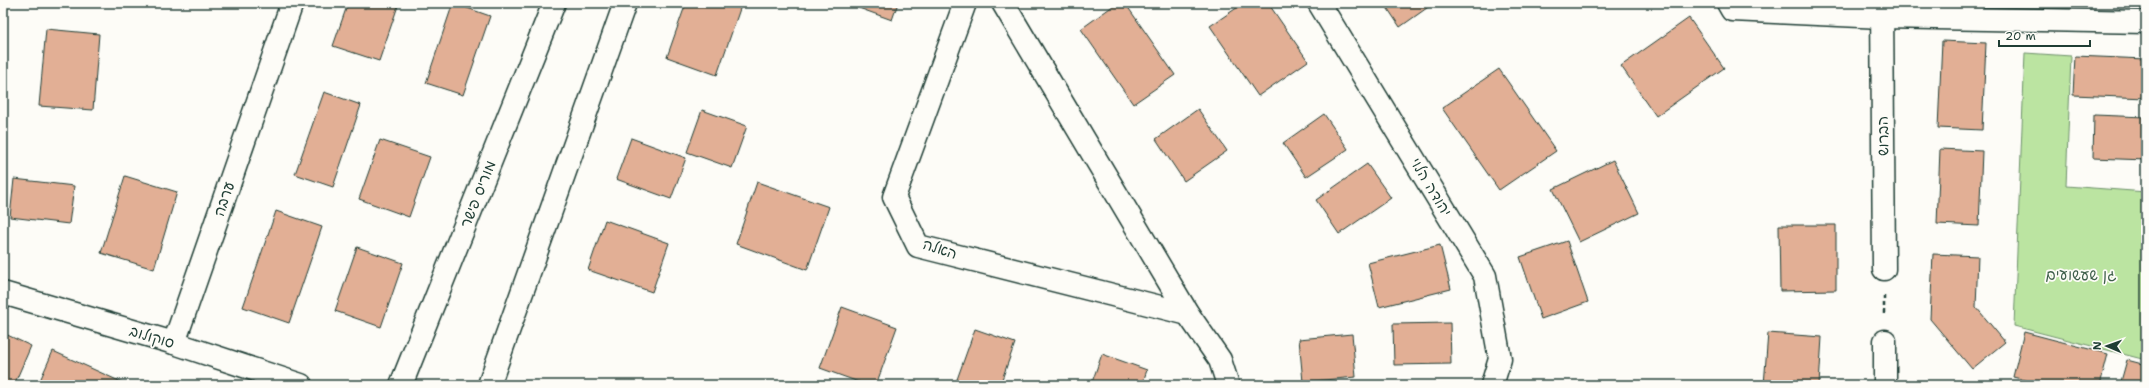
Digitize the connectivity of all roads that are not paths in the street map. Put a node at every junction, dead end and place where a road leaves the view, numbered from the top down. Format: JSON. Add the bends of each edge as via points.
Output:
{"nodes":[{"id":1,"x":276,"y":3,"type":"edge"},
{"id":2,"x":292,"y":3,"type":"edge"},
{"id":3,"x":554,"y":3,"type":"edge"},
{"id":4,"x":625,"y":3,"type":"edge"},
{"id":5,"x":965,"y":3,"type":"edge"},
{"id":6,"x":1003,"y":3,"type":"edge"},
{"id":7,"x":1319,"y":3,"type":"edge"},
{"id":8,"x":1728,"y":3,"type":"edge"},
{"id":9,"x":1882,"y":10,"type":"edge"},
{"id":10,"x":2146,"y":22,"type":"edge"},
{"id":11,"x":274,"y":54,"type":"junction"},
{"id":12,"x":1884,"y":269,"type":"road end"},
{"id":13,"x":3,"y":293,"type":"edge"},
{"id":14,"x":1188,"y":314,"type":"junction"},
{"id":15,"x":1885,"y":341,"type":"road end"},
{"id":16,"x":174,"y":343,"type":"junction"},
{"id":17,"x":301,"y":385,"type":"edge"},
{"id":18,"x":401,"y":385,"type":"edge"},
{"id":19,"x":489,"y":385,"type":"edge"},
{"id":20,"x":1228,"y":385,"type":"edge"},
{"id":21,"x":1492,"y":385,"type":"edge"},
{"id":22,"x":1885,"y":385,"type":"edge"}],
"edges":[{"from":1,"to":11,"type":"street","name":"ערבה"},
{"from":2,"to":11,"type":"street","name":"ערבה"},
{"from":3,"to":18,"type":"street","name":"מוריס פישר"},
{"from":4,"to":19,"type":"street"},
{"from":5,"to":14,"type":"street","name":"האלה","via":[[894,197],[918,246]]},
{"from":6,"to":14,"type":"street"},
{"from":7,"to":21,"type":"street","name":"יהודה הלוי","via":[[1485,276],[1500,359]]},
{"from":8,"to":9,"type":"street","via":[[1732,10]]},
{"from":9,"to":10,"type":"street"},
{"from":9,"to":12,"type":"street","name":"הברוש"},
{"from":11,"to":16,"type":"street","name":"ערבה"},
{"from":13,"to":16,"type":"street","name":"סוקולוב"},
{"from":14,"to":20,"type":"street","via":[[1220,360]]},
{"from":15,"to":22,"type":"street"},
{"from":16,"to":17,"type":"street","name":"סוקולוב"}]}
